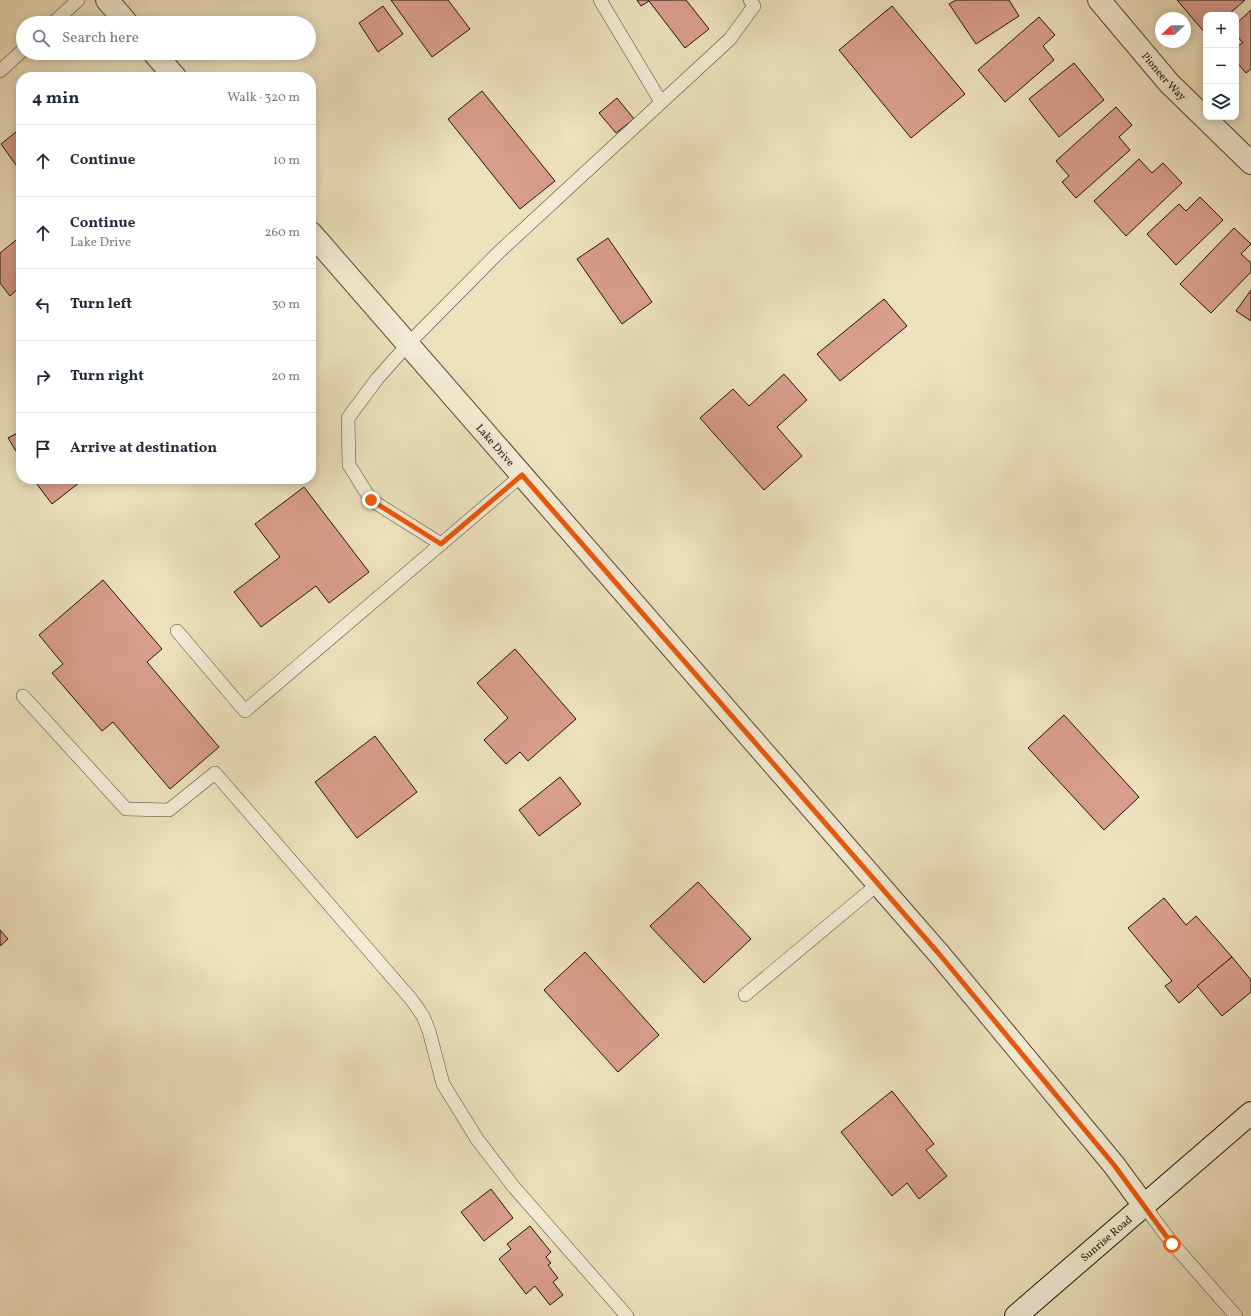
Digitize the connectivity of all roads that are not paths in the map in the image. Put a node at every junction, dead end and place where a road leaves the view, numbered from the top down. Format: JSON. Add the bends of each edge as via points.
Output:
{"nodes":[{"id":1,"x":78,"y":0,"type":"edge"},
{"id":2,"x":107,"y":0,"type":"edge"},
{"id":3,"x":600,"y":0,"type":"edge"},
{"id":4,"x":750,"y":0,"type":"edge"},
{"id":5,"x":1099,"y":0,"type":"edge"},
{"id":6,"x":61,"y":16,"type":"edge"},
{"id":7,"x":121,"y":16,"type":"edge"},
{"id":8,"x":16,"y":56,"type":"edge"},
{"id":9,"x":160,"y":60,"type":"edge"},
{"id":10,"x":0,"y":71,"type":"edge"},
{"id":11,"x":170,"y":72,"type":"edge"},
{"id":12,"x":661,"y":102,"type":"junction"},
{"id":13,"x":1251,"y":163,"type":"edge"},
{"id":14,"x":316,"y":239,"type":"edge"},
{"id":15,"x":408,"y":344,"type":"junction"},
{"id":16,"x":522,"y":475,"type":"junction"},
{"id":17,"x":441,"y":544,"type":"junction"},
{"id":18,"x":177,"y":632,"type":"dead end"},
{"id":19,"x":23,"y":696,"type":"dead end"},
{"id":20,"x":878,"y":884,"type":"junction"},
{"id":21,"x":745,"y":995,"type":"dead end"},
{"id":22,"x":1251,"y":1113,"type":"edge"},
{"id":23,"x":1144,"y":1207,"type":"junction"},
{"id":24,"x":627,"y":1316,"type":"edge"},
{"id":25,"x":1016,"y":1316,"type":"edge"},
{"id":26,"x":1236,"y":1316,"type":"edge"}],
"edges":[{"from":1,"to":6,"type":"lane"},
{"from":2,"to":7,"type":"street"},
{"from":3,"to":12,"type":"lane"},
{"from":4,"to":12,"type":"lane","via":[[754,6],[730,39]]},
{"from":5,"to":13,"type":"street","name":"Pioneer Way","via":[[1169,83]]},
{"from":8,"to":10,"type":"lane"},
{"from":9,"to":11,"type":"street"},
{"from":12,"to":15,"type":"lane","via":[[498,253]]},
{"from":14,"to":15,"type":"street","name":"Lake Drive"},
{"from":15,"to":16,"type":"street","name":"Lake Drive"},
{"from":15,"to":17,"type":"lane","via":[[377,379],[348,418],[349,465],[371,500]]},
{"from":16,"to":17,"type":"lane"},
{"from":16,"to":20,"type":"street","name":"Lake Drive"},
{"from":17,"to":18,"type":"lane","via":[[245,711]]},
{"from":19,"to":24,"type":"lane","via":[[126,810],[169,810],[215,773],[411,999],[423,1016],[429,1031],[443,1084],[477,1139],[513,1186]]},
{"from":20,"to":21,"type":"lane"},
{"from":20,"to":23,"type":"street","name":"Lake Drive","via":[[1114,1165]]},
{"from":22,"to":23,"type":"street","name":"Sunrise Road"},
{"from":23,"to":25,"type":"street","name":"Sunrise Road"},
{"from":23,"to":26,"type":"lane","via":[[1172,1244]]}]}
